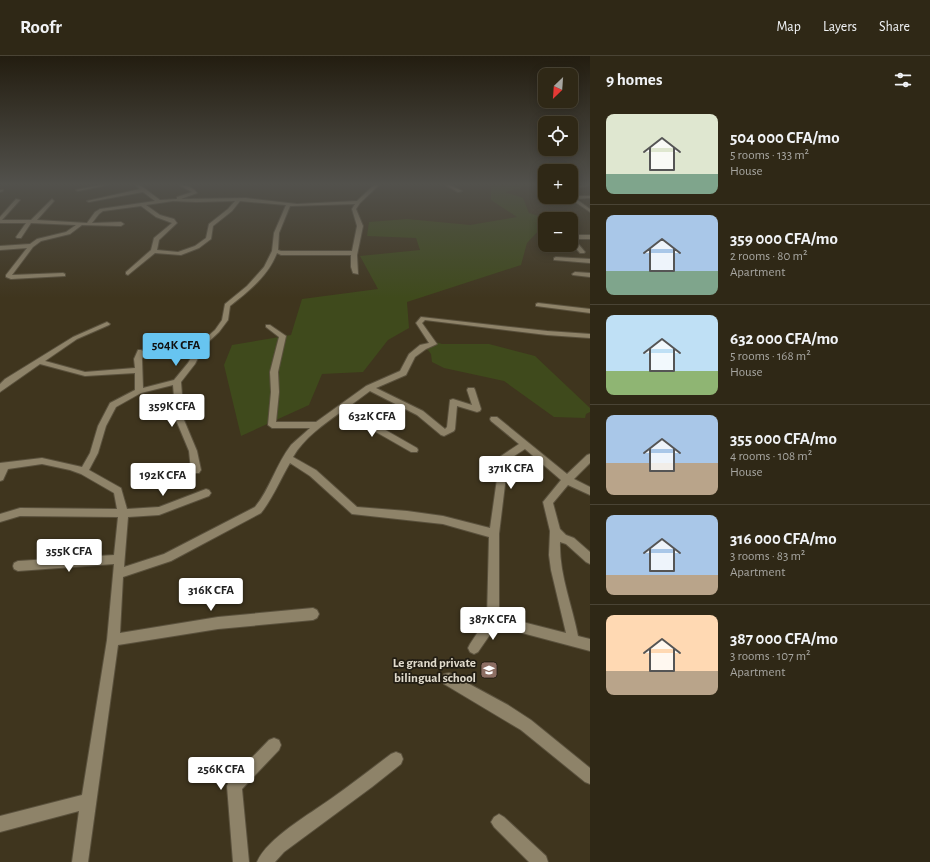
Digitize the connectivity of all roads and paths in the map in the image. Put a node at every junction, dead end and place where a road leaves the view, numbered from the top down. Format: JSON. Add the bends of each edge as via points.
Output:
{"nodes":[{"id":1,"x":30,"y":223,"type":"edge"},
{"id":2,"x":72,"y":223,"type":"edge"},
{"id":3,"x":82,"y":223,"type":"junction"},
{"id":4,"x":174,"y":223,"type":"edge"},
{"id":5,"x":214,"y":223,"type":"edge"},
{"id":6,"x":280,"y":223,"type":"edge"},
{"id":7,"x":359,"y":223,"type":"edge"},
{"id":8,"x":89,"y":224,"type":"joint"},
{"id":9,"x":121,"y":224,"type":"dead end"},
{"id":10,"x":19,"y":237,"type":"dead end"},
{"id":11,"x":590,"y":237,"type":"edge"},
{"id":12,"x":31,"y":246,"type":"junction"},
{"id":13,"x":0,"y":248,"type":"edge"},
{"id":14,"x":154,"y":251,"type":"junction"},
{"id":15,"x":275,"y":251,"type":"junction"},
{"id":16,"x":582,"y":252,"type":"dead end"},
{"id":17,"x":354,"y":253,"type":"junction"},
{"id":18,"x":556,"y":259,"type":"dead end"},
{"id":19,"x":590,"y":261,"type":"edge"},
{"id":20,"x":128,"y":273,"type":"dead end"},
{"id":21,"x":356,"y":273,"type":"dead end"},
{"id":22,"x":575,"y":274,"type":"dead end"},
{"id":23,"x":63,"y":275,"type":"dead end"},
{"id":24,"x":590,"y":275,"type":"edge"},
{"id":25,"x":538,"y":305,"type":"dead end"},
{"id":26,"x":590,"y":311,"type":"edge"},
{"id":27,"x":107,"y":324,"type":"dead end"},
{"id":28,"x":268,"y":326,"type":"dead end"},
{"id":29,"x":590,"y":336,"type":"edge"},
{"id":30,"x":141,"y":352,"type":"dead end"},
{"id":31,"x":38,"y":361,"type":"junction"},
{"id":32,"x":139,"y":370,"type":"junction"},
{"id":33,"x":4,"y":380,"type":"edge"},
{"id":34,"x":177,"y":382,"type":"junction"},
{"id":35,"x":369,"y":388,"type":"junction"},
{"id":36,"x":0,"y":389,"type":"edge"},
{"id":37,"x":471,"y":390,"type":"dead end"},
{"id":38,"x":140,"y":391,"type":"junction"},
{"id":39,"x":341,"y":408,"type":"junction"},
{"id":40,"x":494,"y":419,"type":"dead end"},
{"id":41,"x":318,"y":425,"type":"junction"},
{"id":42,"x":525,"y":444,"type":"junction"},
{"id":43,"x":414,"y":450,"type":"dead end"},
{"id":44,"x":590,"y":457,"type":"edge"},
{"id":45,"x":288,"y":458,"type":"junction"},
{"id":46,"x":2,"y":465,"type":"edge"},
{"id":47,"x":196,"y":470,"type":"dead end"},
{"id":48,"x":84,"y":471,"type":"junction"},
{"id":49,"x":0,"y":477,"type":"edge"},
{"id":50,"x":567,"y":480,"type":"junction"},
{"id":51,"x":590,"y":491,"type":"edge"},
{"id":52,"x":206,"y":493,"type":"dead end"},
{"id":53,"x":123,"y":513,"type":"junction"},
{"id":54,"x":0,"y":518,"type":"edge"},
{"id":55,"x":555,"y":531,"type":"junction"},
{"id":56,"x":494,"y":534,"type":"junction"},
{"id":57,"x":119,"y":559,"type":"junction"},
{"id":58,"x":590,"y":559,"type":"edge"},
{"id":59,"x":18,"y":566,"type":"dead end"},
{"id":60,"x":118,"y":574,"type":"junction"},
{"id":61,"x":313,"y":614,"type":"dead end"},
{"id":62,"x":493,"y":620,"type":"junction"},
{"id":63,"x":113,"y":640,"type":"junction"},
{"id":64,"x":573,"y":640,"type":"junction"},
{"id":65,"x":590,"y":645,"type":"edge"},
{"id":66,"x":474,"y":648,"type":"dead end"},
{"id":67,"x":449,"y":680,"type":"dead end"},
{"id":68,"x":274,"y":745,"type":"dead end"},
{"id":69,"x":396,"y":759,"type":"dead end"},
{"id":70,"x":590,"y":777,"type":"edge"},
{"id":71,"x":88,"y":801,"type":"junction"},
{"id":72,"x":499,"y":822,"type":"dead end"},
{"id":73,"x":0,"y":824,"type":"edge"},
{"id":74,"x":80,"y":862,"type":"edge"},
{"id":75,"x":241,"y":862,"type":"edge"},
{"id":76,"x":264,"y":862,"type":"edge"},
{"id":77,"x":540,"y":862,"type":"edge"}],
"edges":[{"from":1,"to":10,"type":"street"},
{"from":2,"to":3,"type":"street"},
{"from":3,"to":8,"type":"street"},
{"from":3,"to":12,"type":"street","via":[[68,233],[42,239]]},
{"from":4,"to":14,"type":"street","via":[[156,239]]},
{"from":5,"to":14,"type":"street","via":[[208,238],[197,247],[179,254]]},
{"from":6,"to":15,"type":"street","via":[[274,245]]},
{"from":7,"to":17,"type":"street"},
{"from":8,"to":9,"type":"street"},
{"from":11,"to":16,"type":"street","via":[[571,237]]},
{"from":12,"to":13,"type":"street"},
{"from":12,"to":23,"type":"street","via":[[8,276]]},
{"from":14,"to":20,"type":"street"},
{"from":15,"to":17,"type":"street"},
{"from":15,"to":34,"type":"street","via":[[272,261],[258,279],[247,291],[227,305],[225,320],[201,345]]},
{"from":17,"to":21,"type":"street"},
{"from":18,"to":19,"type":"street"},
{"from":22,"to":24,"type":"street"},
{"from":25,"to":26,"type":"street"},
{"from":27,"to":31,"type":"street","via":[[75,338]]},
{"from":28,"to":41,"type":"street","via":[[283,336],[274,372],[272,425]]},
{"from":29,"to":35,"type":"street","via":[[423,318],[419,323],[433,344],[423,347],[412,356],[403,373]]},
{"from":30,"to":32,"type":"street","via":[[138,359]]},
{"from":31,"to":32,"type":"street","via":[[85,374]]},
{"from":31,"to":33,"type":"street"},
{"from":32,"to":38,"type":"street"},
{"from":33,"to":36,"type":"street"},
{"from":34,"to":38,"type":"street"},
{"from":34,"to":47,"type":"street","via":[[180,420],[193,451]]},
{"from":35,"to":37,"type":"street","via":[[420,413],[444,433],[451,429],[453,402],[477,409]]},
{"from":35,"to":39,"type":"street"},
{"from":38,"to":48,"type":"street","via":[[113,405]]},
{"from":39,"to":41,"type":"street"},
{"from":39,"to":43,"type":"street"},
{"from":40,"to":42,"type":"street"},
{"from":41,"to":45,"type":"street","via":[[294,448]]},
{"from":42,"to":50,"type":"street"},
{"from":42,"to":56,"type":"street","via":[[504,458]]},
{"from":44,"to":50,"type":"street"},
{"from":45,"to":56,"type":"street","via":[[313,473],[355,511],[443,520]]},
{"from":45,"to":60,"type":"street","via":[[258,510],[181,551]]},
{"from":46,"to":48,"type":"street","via":[[42,461]]},
{"from":46,"to":49,"type":"street"},
{"from":48,"to":53,"type":"street","via":[[118,491]]},
{"from":50,"to":51,"type":"street"},
{"from":50,"to":55,"type":"street","via":[[548,502]]},
{"from":52,"to":53,"type":"street","via":[[159,511]]},
{"from":53,"to":54,"type":"street","via":[[20,512]]},
{"from":53,"to":57,"type":"street"},
{"from":55,"to":58,"type":"street"},
{"from":55,"to":64,"type":"street","via":[[556,570]]},
{"from":56,"to":62,"type":"street"},
{"from":57,"to":59,"type":"street"},
{"from":57,"to":60,"type":"street"},
{"from":60,"to":63,"type":"street"},
{"from":61,"to":63,"type":"street","via":[[218,623]]},
{"from":62,"to":64,"type":"street"},
{"from":62,"to":66,"type":"street"},
{"from":63,"to":71,"type":"street"},
{"from":64,"to":65,"type":"street"},
{"from":67,"to":70,"type":"street","via":[[526,725]]},
{"from":68,"to":75,"type":"street","via":[[234,786]]},
{"from":69,"to":76,"type":"street","via":[[278,846]]},
{"from":71,"to":73,"type":"street"},
{"from":71,"to":74,"type":"street"},
{"from":72,"to":77,"type":"street"}]}
